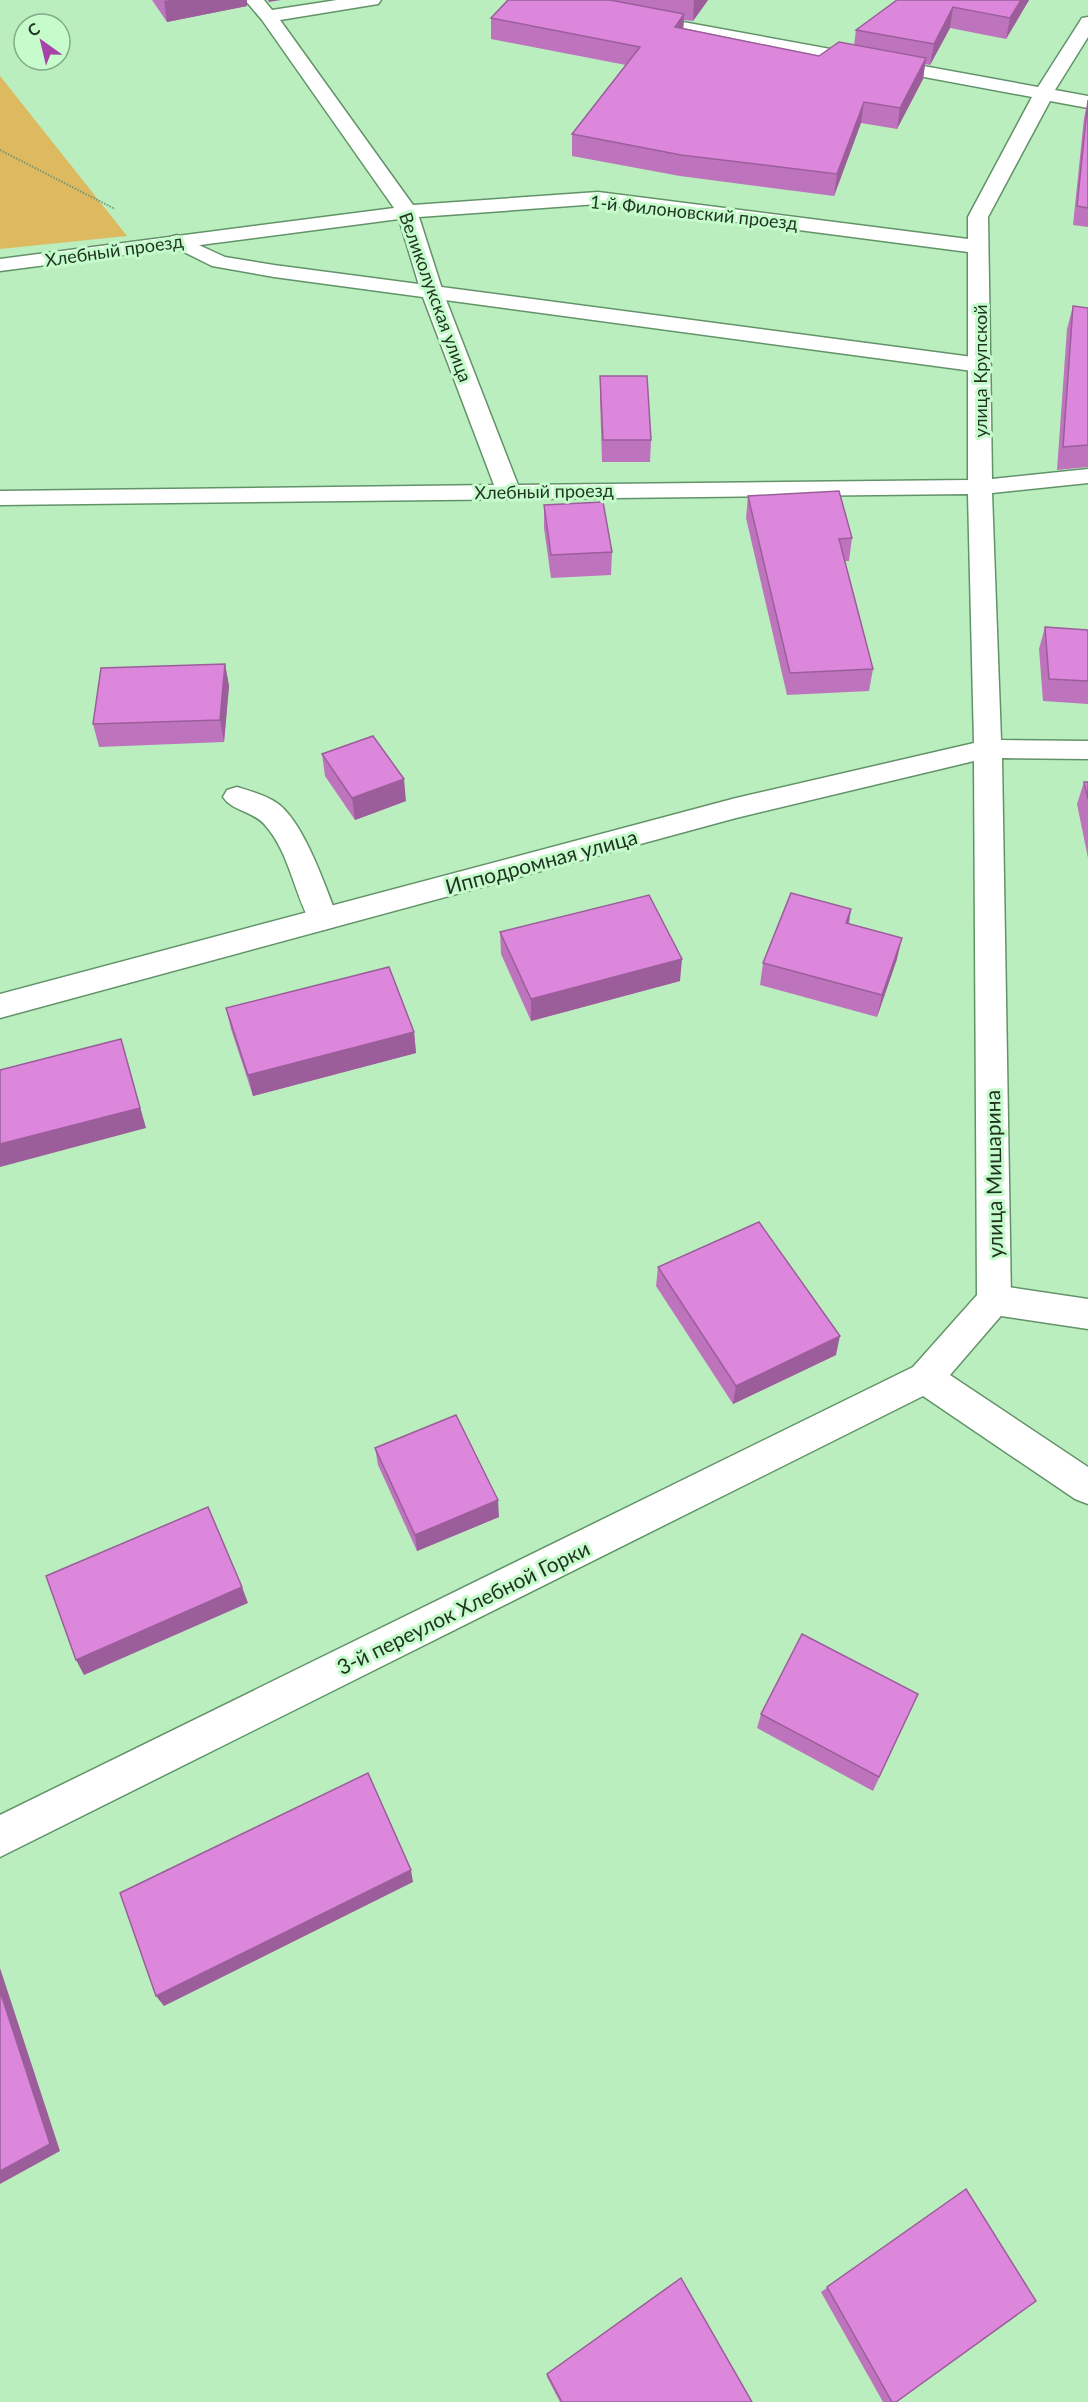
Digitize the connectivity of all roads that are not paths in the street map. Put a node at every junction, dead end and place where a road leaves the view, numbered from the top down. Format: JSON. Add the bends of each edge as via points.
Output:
{"nodes":[{"id":1,"x":254,"y":0,"type":"edge"},
{"id":2,"x":372,"y":0,"type":"edge"},
{"id":3,"x":619,"y":15,"type":"edge"},
{"id":4,"x":268,"y":16,"type":"junction"},
{"id":5,"x":1088,"y":22,"type":"edge"},
{"id":6,"x":1044,"y":93,"type":"junction"},
{"id":7,"x":1088,"y":102,"type":"edge"},
{"id":8,"x":407,"y":212,"type":"junction"},
{"id":9,"x":177,"y":241,"type":"junction"},
{"id":10,"x":980,"y":247,"type":"junction"},
{"id":11,"x":0,"y":265,"type":"edge"},
{"id":12,"x":432,"y":292,"type":"junction"},
{"id":13,"x":980,"y":365,"type":"junction"},
{"id":14,"x":1088,"y":476,"type":"edge"},
{"id":15,"x":980,"y":487,"type":"junction"},
{"id":16,"x":508,"y":491,"type":"junction"},
{"id":17,"x":0,"y":498,"type":"edge"},
{"id":18,"x":988,"y":749,"type":"junction"},
{"id":19,"x":1088,"y":750,"type":"edge"},
{"id":20,"x":237,"y":796,"type":"dead end"},
{"id":21,"x":323,"y":919,"type":"junction"},
{"id":22,"x":0,"y":1006,"type":"edge"},
{"id":23,"x":994,"y":1300,"type":"junction"},
{"id":24,"x":1088,"y":1314,"type":"edge"},
{"id":25,"x":925,"y":1377,"type":"junction"},
{"id":26,"x":1088,"y":1487,"type":"edge"},
{"id":27,"x":0,"y":1838,"type":"edge"}],
"edges":[{"from":1,"to":4,"type":"street","name":"Великолукская улица"},
{"from":2,"to":4,"type":"street"},
{"from":3,"to":6,"type":"street"},
{"from":4,"to":8,"type":"street","name":"Великолукская улица"},
{"from":5,"to":6,"type":"street","name":"улица Крупской"},
{"from":6,"to":7,"type":"street"},
{"from":6,"to":10,"type":"street","name":"улица Крупской","via":[[978,217]]},
{"from":8,"to":9,"type":"street","name":"Хлебный проезд"},
{"from":8,"to":10,"type":"street","name":"1-й Филоновский проезд","via":[[598,198]]},
{"from":8,"to":12,"type":"street","name":"Великолукская улица"},
{"from":9,"to":11,"type":"street","name":"Хлебный проезд"},
{"from":9,"to":12,"type":"street","via":[[219,262]]},
{"from":10,"to":13,"type":"street","name":"улица Крупской"},
{"from":12,"to":13,"type":"street"},
{"from":12,"to":16,"type":"street","name":"Великолукская улица"},
{"from":13,"to":15,"type":"street","name":"улица Крупской"},
{"from":14,"to":15,"type":"street","name":"Хлебный проезд"},
{"from":15,"to":16,"type":"street","name":"Хлебный проезд"},
{"from":15,"to":18,"type":"street","name":"улица Крупской"},
{"from":16,"to":17,"type":"street","name":"Хлебный проезд"},
{"from":18,"to":19,"type":"street","name":"Ипподромная улица"},
{"from":18,"to":21,"type":"street","name":"Ипподромная улица","via":[[736,808]]},
{"from":18,"to":23,"type":"street","name":"улица Мишарина"},
{"from":20,"to":21,"type":"street","via":[[269,811],[285,831]]},
{"from":21,"to":22,"type":"street","name":"Ипподромная улица"},
{"from":23,"to":24,"type":"street"},
{"from":23,"to":25,"type":"street"},
{"from":25,"to":26,"type":"street"},
{"from":25,"to":27,"type":"street","name":"3-й переулок Хлебной Горки"}]}
